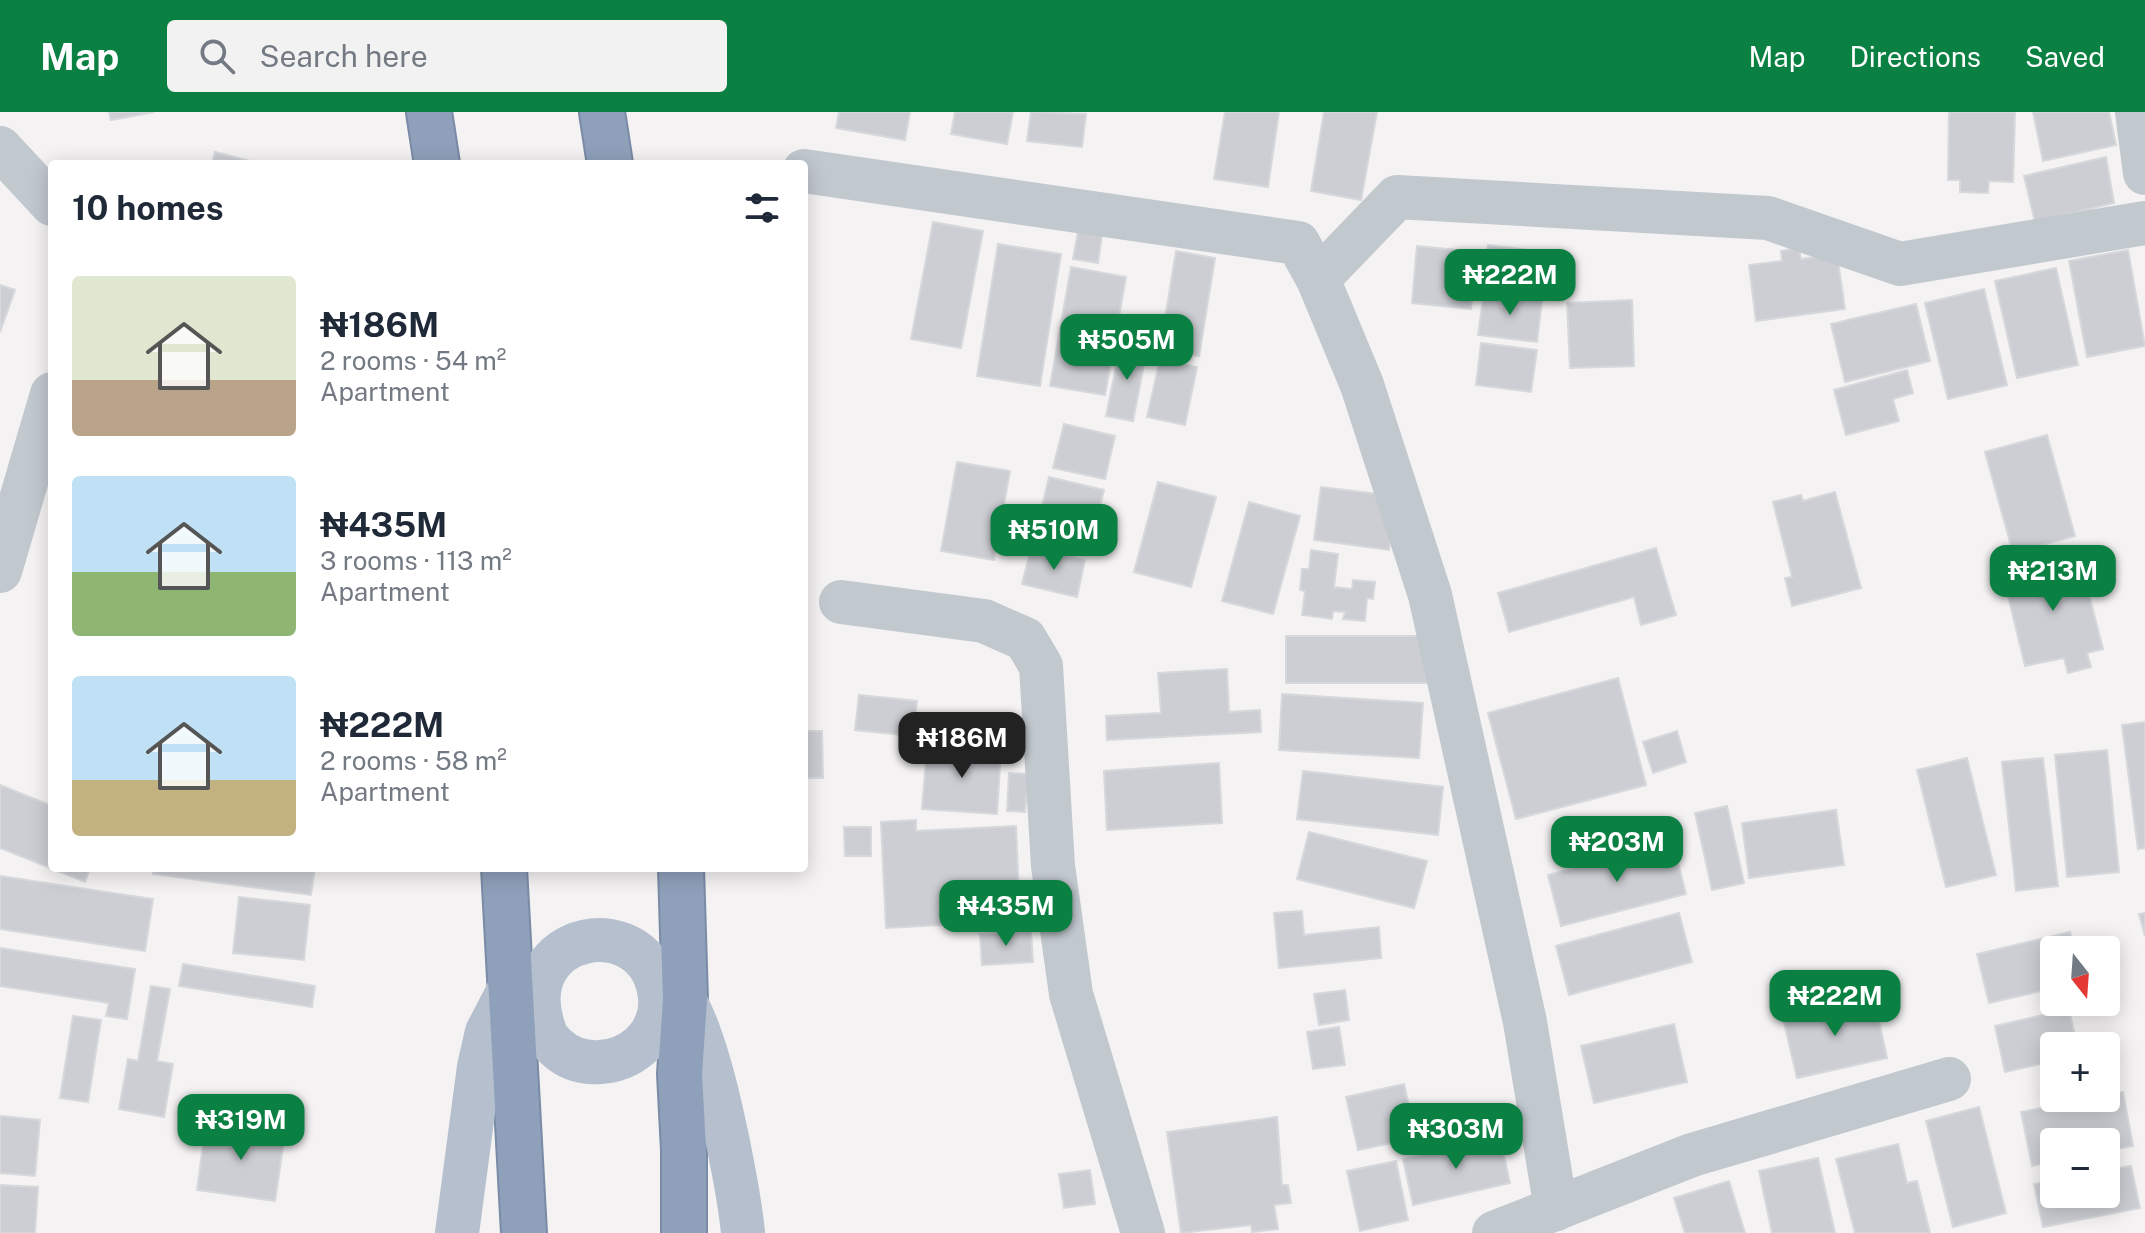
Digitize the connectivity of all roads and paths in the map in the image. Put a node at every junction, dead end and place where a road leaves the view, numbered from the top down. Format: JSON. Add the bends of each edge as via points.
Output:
{"nodes":[{"id":1,"x":429,"y":112,"type":"edge"},
{"id":2,"x":602,"y":112,"type":"edge"},
{"id":3,"x":2137,"y":112,"type":"edge"},
{"id":4,"x":0,"y":148,"type":"edge"},
{"id":5,"x":436,"y":160,"type":"edge"},
{"id":6,"x":609,"y":160,"type":"edge"},
{"id":7,"x":808,"y":172,"type":"edge"},
{"id":8,"x":2145,"y":173,"type":"edge"},
{"id":9,"x":48,"y":200,"type":"edge"},
{"id":10,"x":2145,"y":223,"type":"edge"},
{"id":11,"x":1318,"y":279,"type":"junction"},
{"id":12,"x":48,"y":408,"type":"edge"},
{"id":13,"x":0,"y":571,"type":"edge"},
{"id":14,"x":841,"y":602,"type":"dead end"},
{"id":15,"x":504,"y":872,"type":"edge"},
{"id":16,"x":680,"y":872,"type":"edge"},
{"id":17,"x":554,"y":958,"type":"junction"},
{"id":18,"x":510,"y":988,"type":"junction"},
{"id":19,"x":658,"y":1025,"type":"junction"},
{"id":20,"x":559,"y":1045,"type":"junction"},
{"id":21,"x":680,"y":1074,"type":"junction"},
{"id":22,"x":1949,"y":1079,"type":"dead end"},
{"id":23,"x":514,"y":1087,"type":"junction"},
{"id":24,"x":470,"y":1133,"type":"junction"},
{"id":25,"x":728,"y":1150,"type":"junction"},
{"id":26,"x":1556,"y":1209,"type":"junction"},
{"id":27,"x":457,"y":1233,"type":"edge"},
{"id":28,"x":524,"y":1233,"type":"edge"},
{"id":29,"x":684,"y":1233,"type":"edge"},
{"id":30,"x":743,"y":1233,"type":"edge"},
{"id":31,"x":1143,"y":1233,"type":"edge"},
{"id":32,"x":1494,"y":1233,"type":"edge"}],
"edges":[{"from":1,"to":5,"type":"highway"},
{"from":2,"to":6,"type":"highway"},
{"from":3,"to":8,"type":"street"},
{"from":4,"to":9,"type":"street"},
{"from":7,"to":11,"type":"street","via":[[1298,243]]},
{"from":10,"to":11,"type":"street","via":[[1900,264],[1768,218],[1397,197]]},
{"from":11,"to":26,"type":"street","via":[[1362,385],[1430,595],[1525,1022]]},
{"from":12,"to":13,"type":"street"},
{"from":14,"to":31,"type":"street","via":[[984,621],[1025,639],[1041,666],[1053,866],[1071,994]]},
{"from":15,"to":18,"type":"highway"},
{"from":16,"to":19,"type":"highway"},
{"from":17,"to":18,"type":"main road"},
{"from":17,"to":19,"type":"main road","via":[[589,940],[610,940],[630,948],[646,961]]},
{"from":17,"to":20,"type":"main road","via":[[542,974],[538,1013]]},
{"from":18,"to":20,"type":"main road"},
{"from":18,"to":23,"type":"highway"},
{"from":18,"to":24,"type":"main road","via":[[487,1032]]},
{"from":19,"to":20,"type":"main road","via":[[612,1061],[593,1063]]},
{"from":19,"to":21,"type":"highway"},
{"from":19,"to":21,"type":"main road"},
{"from":19,"to":25,"type":"main road","via":[[695,1019]]},
{"from":20,"to":23,"type":"main road","via":[[541,1069]]},
{"from":21,"to":25,"type":"main road","via":[[698,1094]]},
{"from":21,"to":29,"type":"highway"},
{"from":22,"to":26,"type":"street","via":[[1692,1155]]},
{"from":23,"to":24,"type":"main road","via":[[488,1108]]},
{"from":23,"to":28,"type":"highway"},
{"from":24,"to":27,"type":"main road"},
{"from":25,"to":30,"type":"main road"},
{"from":26,"to":32,"type":"street"}]}
